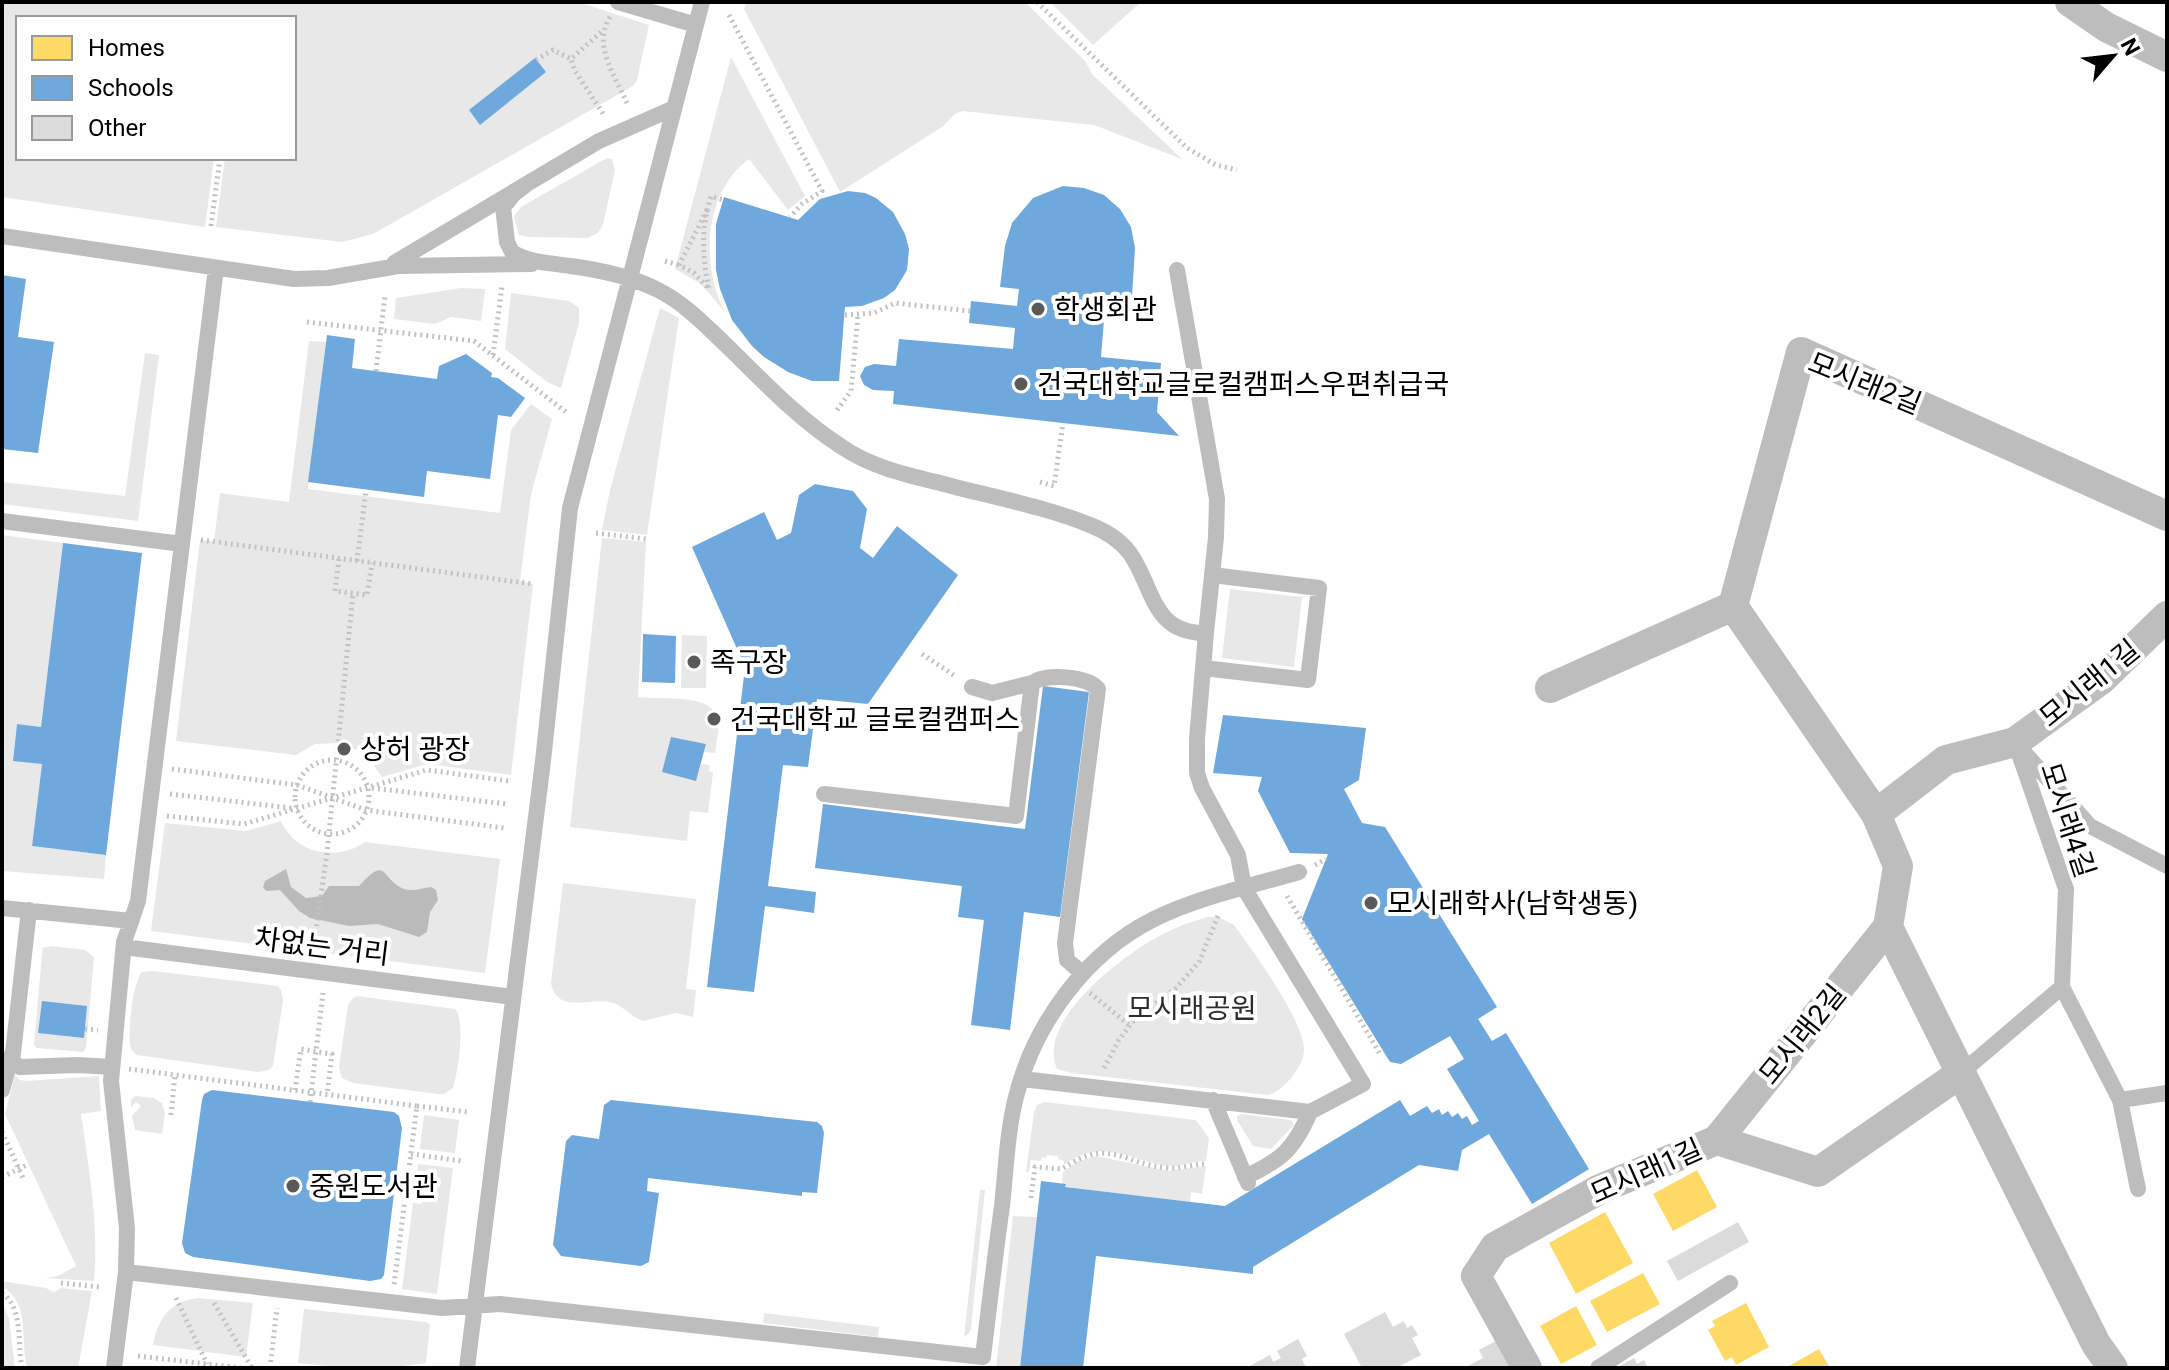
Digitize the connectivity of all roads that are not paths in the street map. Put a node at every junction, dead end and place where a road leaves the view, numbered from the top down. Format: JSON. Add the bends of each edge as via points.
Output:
{"nodes":[{"id":1,"x":618,"y":2,"type":"edge"},
{"id":2,"x":702,"y":2,"type":"edge"},
{"id":3,"x":2070,"y":2,"type":"edge"},
{"id":4,"x":696,"y":25,"type":"junction"},
{"id":5,"x":2167,"y":57,"type":"edge"},
{"id":6,"x":674,"y":108,"type":"junction"},
{"id":7,"x":531,"y":181,"type":"junction"},
{"id":8,"x":2,"y":236,"type":"edge"},
{"id":9,"x":553,"y":264,"type":"junction"},
{"id":10,"x":216,"y":268,"type":"junction"},
{"id":11,"x":382,"y":269,"type":"junction"},
{"id":12,"x":1177,"y":270,"type":"dead end"},
{"id":13,"x":630,"y":279,"type":"junction"},
{"id":14,"x":2167,"y":516,"type":"edge"},
{"id":15,"x":2,"y":521,"type":"edge"},
{"id":16,"x":182,"y":544,"type":"junction"},
{"id":17,"x":1212,"y":575,"type":"junction"},
{"id":18,"x":1733,"y":606,"type":"junction"},
{"id":19,"x":2167,"y":616,"type":"edge"},
{"id":20,"x":1206,"y":633,"type":"junction"},
{"id":21,"x":1203,"y":668,"type":"junction"},
{"id":22,"x":1032,"y":683,"type":"junction"},
{"id":23,"x":972,"y":687,"type":"road end"},
{"id":24,"x":1550,"y":688,"type":"dead end"},
{"id":25,"x":2015,"y":742,"type":"junction"},
{"id":26,"x":824,"y":794,"type":"dead end"},
{"id":27,"x":1876,"y":814,"type":"junction"},
{"id":28,"x":2167,"y":866,"type":"edge"},
{"id":29,"x":1299,"y":872,"type":"dead end"},
{"id":30,"x":1244,"y":888,"type":"junction"},
{"id":31,"x":2,"y":908,"type":"edge"},
{"id":32,"x":29,"y":910,"type":"junction"},
{"id":33,"x":131,"y":921,"type":"junction"},
{"id":34,"x":1888,"y":927,"type":"junction"},
{"id":35,"x":124,"y":947,"type":"junction"},
{"id":36,"x":1078,"y":977,"type":"junction"},
{"id":37,"x":2062,"y":987,"type":"junction"},
{"id":38,"x":513,"y":997,"type":"junction"},
{"id":39,"x":12,"y":1053,"type":"junction"},
{"id":40,"x":112,"y":1067,"type":"junction"},
{"id":41,"x":1961,"y":1073,"type":"junction"},
{"id":42,"x":1022,"y":1079,"type":"junction"},
{"id":43,"x":2,"y":1090,"type":"edge"},
{"id":44,"x":2167,"y":1093,"type":"edge"},
{"id":45,"x":1213,"y":1100,"type":"junction"},
{"id":46,"x":2120,"y":1100,"type":"junction"},
{"id":47,"x":1310,"y":1112,"type":"junction"},
{"id":48,"x":1717,"y":1140,"type":"junction"},
{"id":49,"x":2138,"y":1189,"type":"dead end"},
{"id":50,"x":126,"y":1272,"type":"junction"},
{"id":51,"x":1730,"y":1283,"type":"dead end"},
{"id":52,"x":474,"y":1306,"type":"junction"},
{"id":53,"x":114,"y":1368,"type":"edge"},
{"id":54,"x":467,"y":1368,"type":"edge"},
{"id":55,"x":1527,"y":1368,"type":"edge"},
{"id":56,"x":1598,"y":1368,"type":"edge"},
{"id":57,"x":2113,"y":1368,"type":"edge"}],
"edges":[{"from":1,"to":4,"type":"lane"},
{"from":2,"to":4,"type":"lane"},
{"from":3,"to":5,"type":"street"},
{"from":4,"to":6,"type":"lane"},
{"from":6,"to":7,"type":"lane","via":[[609,135]]},
{"from":6,"to":13,"type":"lane"},
{"from":7,"to":9,"type":"lane","via":[[503,207],[507,242],[518,256]]},
{"from":7,"to":11,"type":"lane"},
{"from":8,"to":10,"type":"lane"},
{"from":9,"to":11,"type":"lane"},
{"from":9,"to":13,"type":"lane"},
{"from":10,"to":11,"type":"lane","via":[[294,279]]},
{"from":10,"to":16,"type":"lane"},
{"from":12,"to":17,"type":"lane","via":[[1215,476]]},
{"from":13,"to":20,"type":"lane","via":[[690,311],[804,419],[864,460],[1058,513],[1106,532],[1130,554],[1165,618],[1179,630]]},
{"from":13,"to":38,"type":"lane","via":[[570,508]]},
{"from":14,"to":18,"type":"street","name":"모시래2길","via":[[1801,352]]},
{"from":15,"to":16,"type":"lane"},
{"from":16,"to":33,"type":"lane","via":[[138,901]]},
{"from":17,"to":20,"type":"lane"},
{"from":17,"to":21,"type":"lane","via":[[1319,588],[1308,680]]},
{"from":18,"to":24,"type":"street"},
{"from":18,"to":27,"type":"street"},
{"from":19,"to":25,"type":"street","name":"모시래1길","via":[[2102,679]]},
{"from":20,"to":21,"type":"lane"},
{"from":21,"to":30,"type":"lane","via":[[1197,773],[1238,855]]},
{"from":22,"to":23,"type":"lane","via":[[992,693]]},
{"from":22,"to":26,"type":"lane","via":[[1016,816]]},
{"from":22,"to":36,"type":"lane","via":[[1048,676],[1091,682],[1098,689],[1065,943],[1067,960]]},
{"from":25,"to":27,"type":"street","name":"모시래1길","via":[[1946,760]]},
{"from":25,"to":28,"type":"lane","name":"모시래4길","via":[[2090,826]]},
{"from":25,"to":37,"type":"lane","name":"모시래4길","via":[[2066,889]]},
{"from":27,"to":34,"type":"street","via":[[1898,866]]},
{"from":29,"to":30,"type":"lane"},
{"from":30,"to":36,"type":"lane","via":[[1154,919]]},
{"from":30,"to":47,"type":"lane","via":[[1363,1084]]},
{"from":31,"to":32,"type":"lane"},
{"from":32,"to":33,"type":"lane"},
{"from":32,"to":39,"type":"lane"},
{"from":33,"to":35,"type":"lane"},
{"from":34,"to":41,"type":"street"},
{"from":34,"to":48,"type":"street","name":"모시래2길"},
{"from":35,"to":38,"type":"lane","name":"차없는 거리"},
{"from":35,"to":40,"type":"lane"},
{"from":36,"to":42,"type":"lane","via":[[1052,1014]]},
{"from":37,"to":41,"type":"lane","name":"모시래1길"},
{"from":37,"to":46,"type":"lane","name":"모시래4길"},
{"from":38,"to":52,"type":"lane"},
{"from":39,"to":40,"type":"lane","via":[[12,1062],[20,1067]]},
{"from":39,"to":43,"type":"lane"},
{"from":40,"to":50,"type":"lane"},
{"from":41,"to":48,"type":"street","name":"모시래1길","via":[[1818,1172]]},
{"from":41,"to":57,"type":"street","via":[[2096,1344]]},
{"from":42,"to":45,"type":"lane"},
{"from":42,"to":52,"type":"lane","via":[[1013,1111],[983,1357],[500,1304]]},
{"from":44,"to":46,"type":"lane"},
{"from":45,"to":47,"type":"lane"},
{"from":45,"to":47,"type":"lane","via":[[1247,1180],[1287,1153]]},
{"from":46,"to":49,"type":"lane","name":"모시래4길"},
{"from":48,"to":55,"type":"street","name":"모시래1길","via":[[1600,1189],[1495,1247],[1476,1276]]},
{"from":50,"to":52,"type":"lane","via":[[442,1308]]},
{"from":50,"to":53,"type":"lane"},
{"from":51,"to":56,"type":"lane"},
{"from":52,"to":54,"type":"lane"}]}
